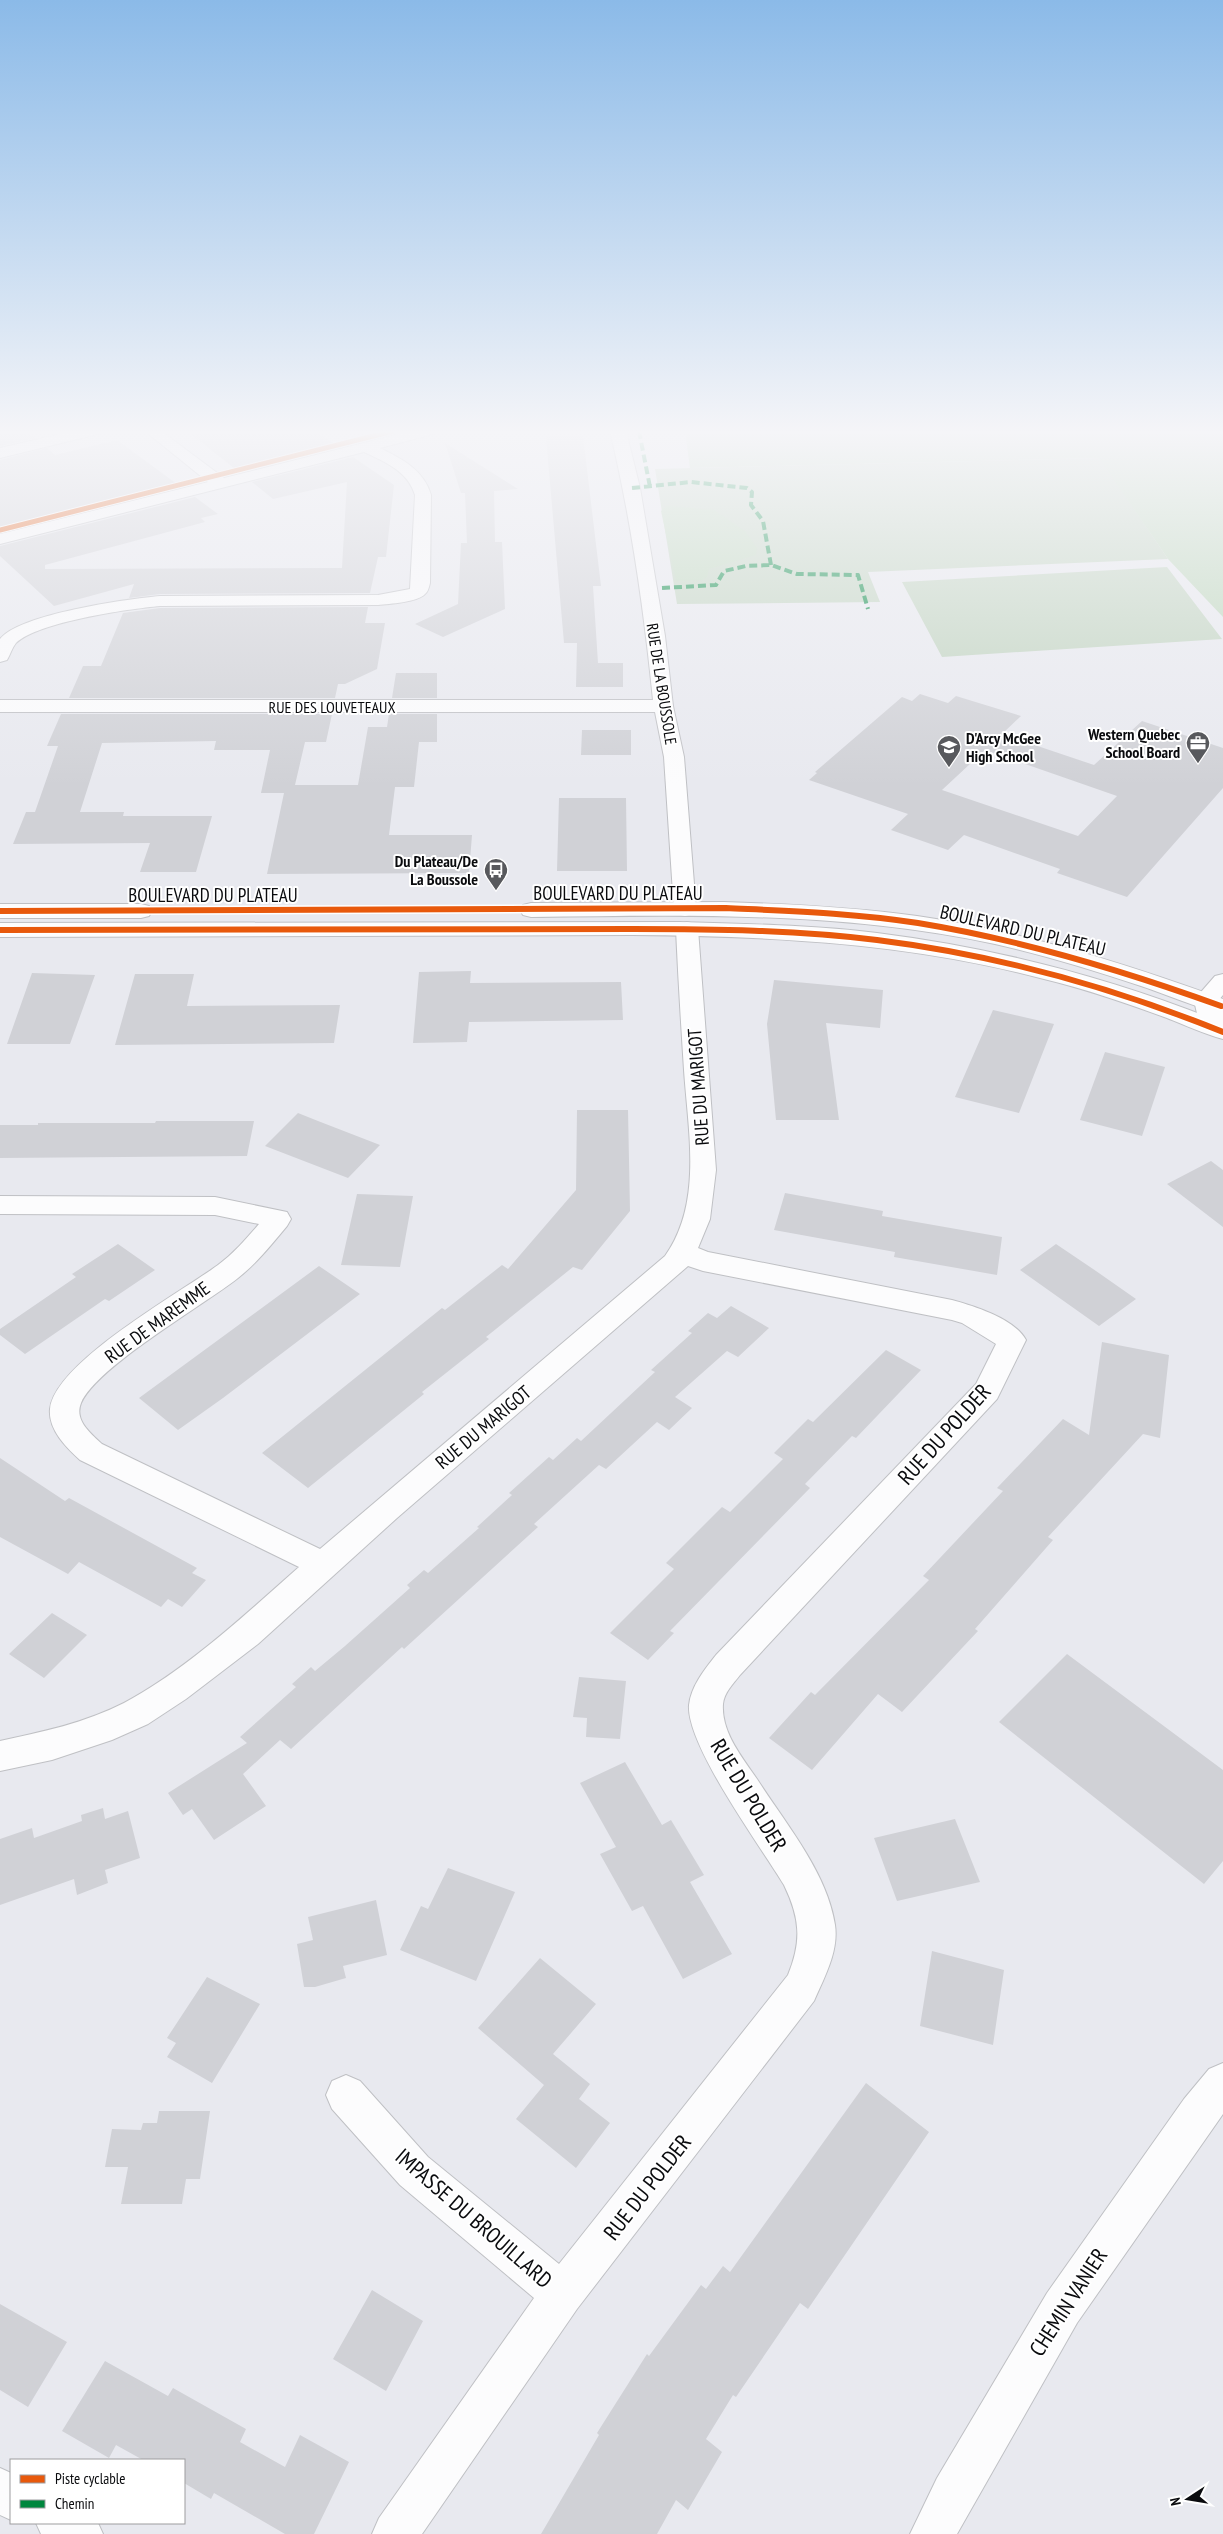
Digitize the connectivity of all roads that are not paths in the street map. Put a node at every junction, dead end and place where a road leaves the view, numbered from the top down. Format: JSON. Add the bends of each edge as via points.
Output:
{"nodes":[{"id":1,"x":422,"y":549,"type":"edge"},
{"id":2,"x":642,"y":549,"type":"edge"},
{"id":3,"x":0,"y":656,"type":"edge"},
{"id":4,"x":0,"y":706,"type":"edge"},
{"id":5,"x":663,"y":706,"type":"junction"},
{"id":6,"x":0,"y":911,"type":"edge"},
{"id":7,"x":686,"y":919,"type":"junction"},
{"id":8,"x":0,"y":930,"type":"edge"},
{"id":9,"x":1223,"y":981,"type":"edge"},
{"id":10,"x":1217,"y":1017,"type":"edge"},
{"id":11,"x":0,"y":1205,"type":"edge"},
{"id":12,"x":683,"y":1253,"type":"junction"},
{"id":13,"x":322,"y":1564,"type":"junction"},
{"id":14,"x":0,"y":1756,"type":"edge"},
{"id":15,"x":1223,"y":2083,"type":"edge"},
{"id":16,"x":346,"y":2096,"type":"dead end"},
{"id":17,"x":562,"y":2294,"type":"junction"},
{"id":18,"x":61,"y":2524,"type":"edge"},
{"id":19,"x":80,"y":2534,"type":"edge"},
{"id":20,"x":395,"y":2534,"type":"edge"},
{"id":21,"x":933,"y":2534,"type":"edge"}],
"edges":[{"from":1,"to":3,"type":"street","via":[[418,592],[402,597],[128,603],[36,626],[11,638]]},
{"from":2,"to":5,"type":"street","name":"RUE DE LA BOUSSOLE"},
{"from":4,"to":5,"type":"street","name":"RUE DES LOUVETEAUX"},
{"from":5,"to":7,"type":"street","name":"RUE DE LA BOUSSOLE","via":[[674,757]]},
{"from":6,"to":7,"type":"street","name":"BOULEVARD DU PLATEAU"},
{"from":7,"to":8,"type":"street","name":"BOULEVARD DU PLATEAU"},
{"from":7,"to":10,"type":"street","name":"BOULEVARD DU PLATEAU","via":[[949,952]]},
{"from":7,"to":12,"type":"street","name":"RUE DU MARIGOT","via":[[703,1170],[700,1212]]},
{"from":9,"to":10,"type":"street"},
{"from":11,"to":13,"type":"street","name":"RUE DE MAREMME","via":[[215,1206],[278,1219],[250,1254],[229,1271],[102,1361],[67,1400],[64,1418],[75,1438],[91,1452]]},
{"from":12,"to":13,"type":"street","name":"RUE DU MARIGOT","via":[[642,1293]]},
{"from":12,"to":17,"type":"street","name":"RUE DU POLDER","via":[[703,1261],[952,1310],[972,1316],[1012,1340],[987,1391],[712,1684],[705,1702],[716,1746],[811,1902],[817,1927],[814,1956],[801,1988]]},
{"from":13,"to":14,"type":"street","name":"RUE DU MARIGOT","via":[[246,1634],[174,1690],[136,1713],[52,1745]]},
{"from":15,"to":21,"type":"street","name":"CHEMIN VANIER","via":[[1198,2112],[1062,2308]]},
{"from":16,"to":17,"type":"street","name":"IMPASSE DU BROUILLARD","via":[[414,2171]]},
{"from":17,"to":20,"type":"street","name":"RUE DU POLDER"},
{"from":18,"to":19,"type":"street"}]}
